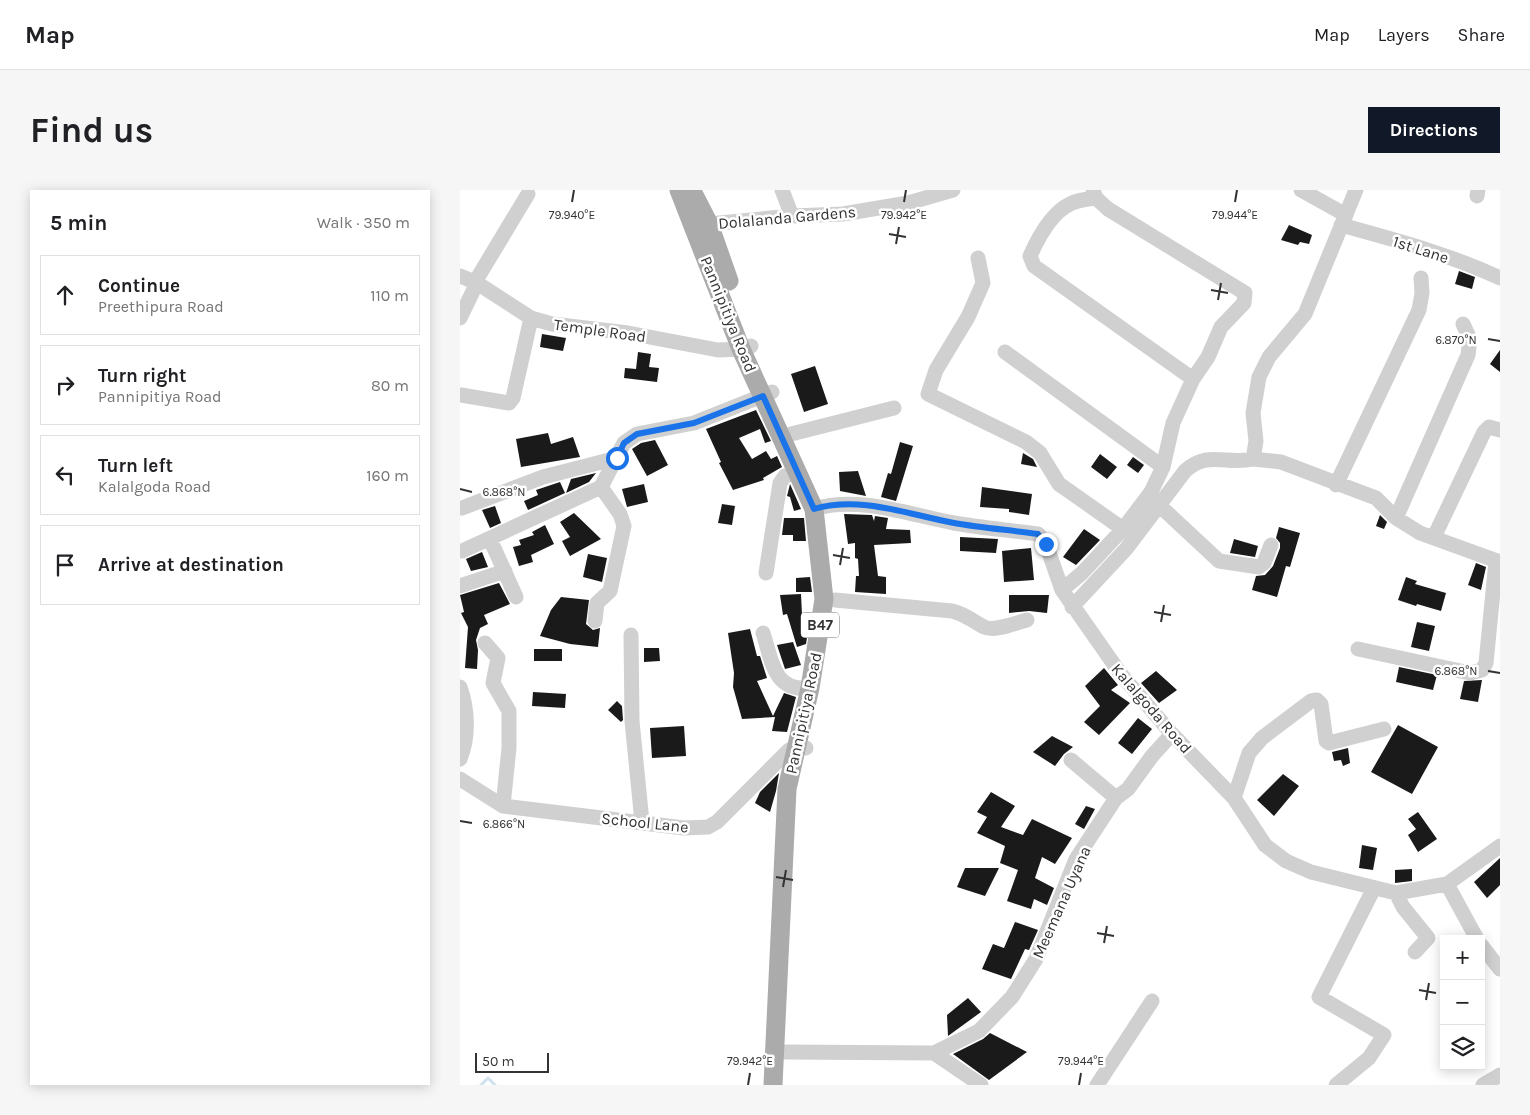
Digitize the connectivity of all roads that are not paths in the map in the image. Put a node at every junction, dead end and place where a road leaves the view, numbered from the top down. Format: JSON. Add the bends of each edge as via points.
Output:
{"nodes":[{"id":1,"x":679,"y":190,"type":"edge"},
{"id":2,"x":692,"y":190,"type":"edge"},
{"id":3,"x":782,"y":190,"type":"edge"},
{"id":4,"x":952,"y":190,"type":"edge"},
{"id":5,"x":1301,"y":190,"type":"edge"},
{"id":6,"x":1356,"y":190,"type":"edge"},
{"id":7,"x":528,"y":194,"type":"dead end"},
{"id":8,"x":1095,"y":194,"type":"edge"},
{"id":9,"x":906,"y":197,"type":"edge"},
{"id":10,"x":792,"y":216,"type":"junction"},
{"id":11,"x":1343,"y":220,"type":"junction"},
{"id":12,"x":709,"y":224,"type":"junction"},
{"id":13,"x":978,"y":258,"type":"dead end"},
{"id":14,"x":460,"y":276,"type":"edge"},
{"id":15,"x":1421,"y":278,"type":"dead end"},
{"id":16,"x":1500,"y":278,"type":"edge"},
{"id":17,"x":476,"y":283,"type":"junction"},
{"id":18,"x":460,"y":318,"type":"edge"},
{"id":19,"x":531,"y":318,"type":"junction"},
{"id":20,"x":1463,"y":324,"type":"dead end"},
{"id":21,"x":746,"y":348,"type":"junction"},
{"id":22,"x":1005,"y":352,"type":"dead end"},
{"id":23,"x":1193,"y":379,"type":"junction"},
{"id":24,"x":767,"y":394,"type":"junction"},
{"id":25,"x":461,"y":395,"type":"edge"},
{"id":26,"x":894,"y":408,"type":"dead end"},
{"id":27,"x":1500,"y":430,"type":"edge"},
{"id":28,"x":791,"y":434,"type":"junction"},
{"id":29,"x":617,"y":458,"type":"junction"},
{"id":30,"x":1253,"y":459,"type":"junction"},
{"id":31,"x":1163,"y":467,"type":"junction"},
{"id":32,"x":798,"y":472,"type":"junction"},
{"id":33,"x":1336,"y":484,"type":"junction"},
{"id":34,"x":601,"y":487,"type":"junction"},
{"id":35,"x":1160,"y":506,"type":"junction"},
{"id":36,"x":819,"y":507,"type":"junction"},
{"id":37,"x":462,"y":508,"type":"dead end"},
{"id":38,"x":1396,"y":518,"type":"junction"},
{"id":39,"x":1123,"y":529,"type":"junction"},
{"id":40,"x":1434,"y":537,"type":"junction"},
{"id":41,"x":490,"y":539,"type":"junction"},
{"id":42,"x":1271,"y":545,"type":"dead end"},
{"id":43,"x":462,"y":551,"type":"dead end"},
{"id":44,"x":1498,"y":561,"type":"edge"},
{"id":45,"x":505,"y":571,"type":"junction"},
{"id":46,"x":766,"y":572,"type":"dead end"},
{"id":47,"x":460,"y":586,"type":"edge"},
{"id":48,"x":1062,"y":590,"type":"junction"},
{"id":49,"x":516,"y":597,"type":"dead end"},
{"id":50,"x":834,"y":600,"type":"junction"},
{"id":51,"x":1072,"y":607,"type":"junction"},
{"id":52,"x":1026,"y":620,"type":"dead end"},
{"id":53,"x":595,"y":621,"type":"dead end"},
{"id":54,"x":763,"y":632,"type":"dead end"},
{"id":55,"x":631,"y":635,"type":"dead end"},
{"id":56,"x":485,"y":643,"type":"dead end"},
{"id":57,"x":1358,"y":649,"type":"dead end"},
{"id":58,"x":460,"y":687,"type":"edge"},
{"id":59,"x":810,"y":688,"type":"junction"},
{"id":60,"x":1384,"y":729,"type":"dead end"},
{"id":61,"x":1172,"y":734,"type":"junction"},
{"id":62,"x":802,"y":748,"type":"junction"},
{"id":63,"x":460,"y":759,"type":"edge"},
{"id":64,"x":1071,"y":760,"type":"dead end"},
{"id":65,"x":460,"y":779,"type":"edge"},
{"id":66,"x":1116,"y":798,"type":"junction"},
{"id":67,"x":1234,"y":798,"type":"junction"},
{"id":68,"x":503,"y":806,"type":"junction"},
{"id":69,"x":642,"y":822,"type":"junction"},
{"id":70,"x":1500,"y":846,"type":"edge"},
{"id":71,"x":1447,"y":884,"type":"junction"},
{"id":72,"x":1374,"y":888,"type":"junction"},
{"id":73,"x":1396,"y":893,"type":"junction"},
{"id":74,"x":1475,"y":935,"type":"edge"},
{"id":75,"x":1485,"y":950,"type":"edge"},
{"id":76,"x":1415,"y":952,"type":"dead end"},
{"id":77,"x":1500,"y":969,"type":"edge"},
{"id":78,"x":1152,"y":1001,"type":"dead end"},
{"id":79,"x":785,"y":1052,"type":"junction"},
{"id":80,"x":934,"y":1053,"type":"junction"},
{"id":81,"x":1500,"y":1075,"type":"edge"},
{"id":82,"x":772,"y":1085,"type":"edge"},
{"id":83,"x":783,"y":1085,"type":"edge"},
{"id":84,"x":981,"y":1085,"type":"edge"},
{"id":85,"x":1097,"y":1085,"type":"edge"},
{"id":86,"x":1336,"y":1085,"type":"edge"},
{"id":87,"x":1483,"y":1085,"type":"edge"}],
"edges":[{"from":1,"to":21,"type":"main road","name":"Pannipitiya Road","number":"B47"},
{"from":2,"to":12,"type":"main road","name":"Pannipitiya Road","number":"B47"},
{"from":3,"to":10,"type":"street"},
{"from":4,"to":9,"type":"street","name":"Dolalanda Gardens"},
{"from":5,"to":11,"type":"street","name":"1st Lane"},
{"from":6,"to":11,"type":"street"},
{"from":7,"to":17,"type":"street"},
{"from":8,"to":23,"type":"street","via":[[1108,209],[1244,293],[1244,303],[1220,326],[1208,356]]},
{"from":8,"to":23,"type":"street","via":[[1059,212],[1039,236],[1030,256],[1034,266]]},
{"from":9,"to":10,"type":"street","name":"Dolalanda Gardens","via":[[843,214]]},
{"from":10,"to":12,"type":"street","name":"Dolalanda Gardens"},
{"from":11,"to":16,"type":"street","name":"1st Lane"},
{"from":11,"to":30,"type":"street","via":[[1305,314],[1269,357],[1259,376],[1253,413],[1256,441]]},
{"from":12,"to":21,"type":"main road","name":"Pannipitiya Road","number":"B47"},
{"from":13,"to":39,"type":"street","via":[[983,283],[968,317],[936,370],[928,394],[1026,442],[1040,453],[1059,484]]},
{"from":14,"to":17,"type":"street","name":"Temple Road"},
{"from":15,"to":33,"type":"street","via":[[1419,310]]},
{"from":17,"to":18,"type":"street"},
{"from":17,"to":19,"type":"street","name":"Temple Road"},
{"from":19,"to":21,"type":"street","name":"Temple Road","via":[[718,350]]},
{"from":19,"to":25,"type":"street","via":[[513,398],[509,403]]},
{"from":20,"to":38,"type":"street","via":[[1470,339],[1468,355]]},
{"from":21,"to":24,"type":"main road","name":"Pannipitiya Road","number":"B47"},
{"from":22,"to":31,"type":"street"},
{"from":23,"to":31,"type":"street","via":[[1173,423]]},
{"from":24,"to":28,"type":"main road","name":"Pannipitiya Road","number":"B47"},
{"from":24,"to":29,"type":"street","via":[[694,423],[637,434],[624,443]]},
{"from":24,"to":32,"type":"main road","name":"Pannipitiya Road","number":"B47"},
{"from":26,"to":28,"type":"street"},
{"from":27,"to":40,"type":"street","via":[[1489,427],[1484,432]]},
{"from":28,"to":36,"type":"main road","name":"Pannipitiya Road","number":"B47"},
{"from":29,"to":34,"type":"street"},
{"from":29,"to":37,"type":"street","via":[[544,477]]},
{"from":30,"to":33,"type":"street","via":[[1280,462]]},
{"from":30,"to":35,"type":"street","via":[[1240,462],[1211,458],[1195,462]]},
{"from":31,"to":39,"type":"street","via":[[1151,492]]},
{"from":32,"to":36,"type":"main road","name":"Pannipitiya Road","number":"B47"},
{"from":32,"to":46,"type":"street","via":[[785,476],[780,483]]},
{"from":33,"to":38,"type":"street","via":[[1376,498]]},
{"from":34,"to":41,"type":"street"},
{"from":34,"to":53,"type":"street","via":[[620,514],[624,526],[610,591],[597,603]]},
{"from":35,"to":42,"type":"street","via":[[1219,561],[1259,567]]},
{"from":35,"to":51,"type":"street","via":[[1126,549]]},
{"from":36,"to":48,"type":"street","name":"Kalalgoda Road","via":[[864,505],[955,523],[1038,534],[1046,544]]},
{"from":36,"to":50,"type":"main road","name":"Pannipitiya Road","number":"B47"},
{"from":36,"to":59,"type":"main road","name":"Pannipitiya Road","number":"B47","via":[[824,600]]},
{"from":38,"to":40,"type":"street","via":[[1420,533]]},
{"from":39,"to":48,"type":"street"},
{"from":40,"to":44,"type":"street"},
{"from":41,"to":43,"type":"street"},
{"from":41,"to":45,"type":"street"},
{"from":44,"to":57,"type":"street","via":[[1486,663],[1482,670],[1470,673]]},
{"from":45,"to":47,"type":"street"},
{"from":45,"to":49,"type":"street"},
{"from":48,"to":51,"type":"street","name":"Kalalgoda Road"},
{"from":50,"to":52,"type":"street","via":[[952,611],[993,628]]},
{"from":50,"to":62,"type":"main road","name":"Pannipitiya Road","number":"B47","via":[[821,693]]},
{"from":51,"to":61,"type":"street","name":"Kalalgoda Road","via":[[1120,674]]},
{"from":54,"to":59,"type":"street","via":[[779,680],[786,685]]},
{"from":55,"to":69,"type":"street","via":[[632,721]]},
{"from":56,"to":68,"type":"street","via":[[498,658],[493,683],[509,711]]},
{"from":58,"to":63,"type":"street","via":[[466,721]]},
{"from":59,"to":62,"type":"main road","name":"Pannipitiya Road","number":"B47"},
{"from":60,"to":67,"type":"street","via":[[1329,743],[1326,741],[1321,704],[1317,700],[1310,701],[1262,738],[1249,753]]},
{"from":61,"to":66,"type":"street","name":"Meemana Uyana","via":[[1128,789]]},
{"from":61,"to":67,"type":"street","name":"Kalalgoda Road"},
{"from":62,"to":69,"type":"street","name":"School Lane","via":[[789,750],[717,822],[708,827],[684,828]]},
{"from":62,"to":79,"type":"main road","name":"Pannipitiya Road","number":"B47"},
{"from":62,"to":82,"type":"main road","name":"Pannipitiya Road","number":"B47","via":[[787,789]]},
{"from":64,"to":66,"type":"street"},
{"from":65,"to":68,"type":"street","name":"School Lane"},
{"from":66,"to":80,"type":"street","name":"Meemana Uyana","via":[[1076,859],[1036,959],[1012,997],[979,1030]]},
{"from":67,"to":72,"type":"street","name":"Kalalgoda Road","via":[[1265,845],[1286,861],[1311,872]]},
{"from":68,"to":69,"type":"street","name":"School Lane"},
{"from":70,"to":71,"type":"street","name":"Kalalgoda Road"},
{"from":71,"to":73,"type":"street","name":"Kalalgoda Road"},
{"from":71,"to":74,"type":"street"},
{"from":72,"to":73,"type":"street","name":"Kalalgoda Road"},
{"from":72,"to":86,"type":"street","via":[[1319,997],[1384,1035],[1368,1058]]},
{"from":73,"to":76,"type":"street","via":[[1428,938]]},
{"from":75,"to":77,"type":"street"},
{"from":78,"to":85,"type":"street"},
{"from":79,"to":80,"type":"street"},
{"from":79,"to":83,"type":"main road","name":"Pannipitiya Road","number":"B47"},
{"from":80,"to":84,"type":"street"},
{"from":81,"to":87,"type":"street"}]}
